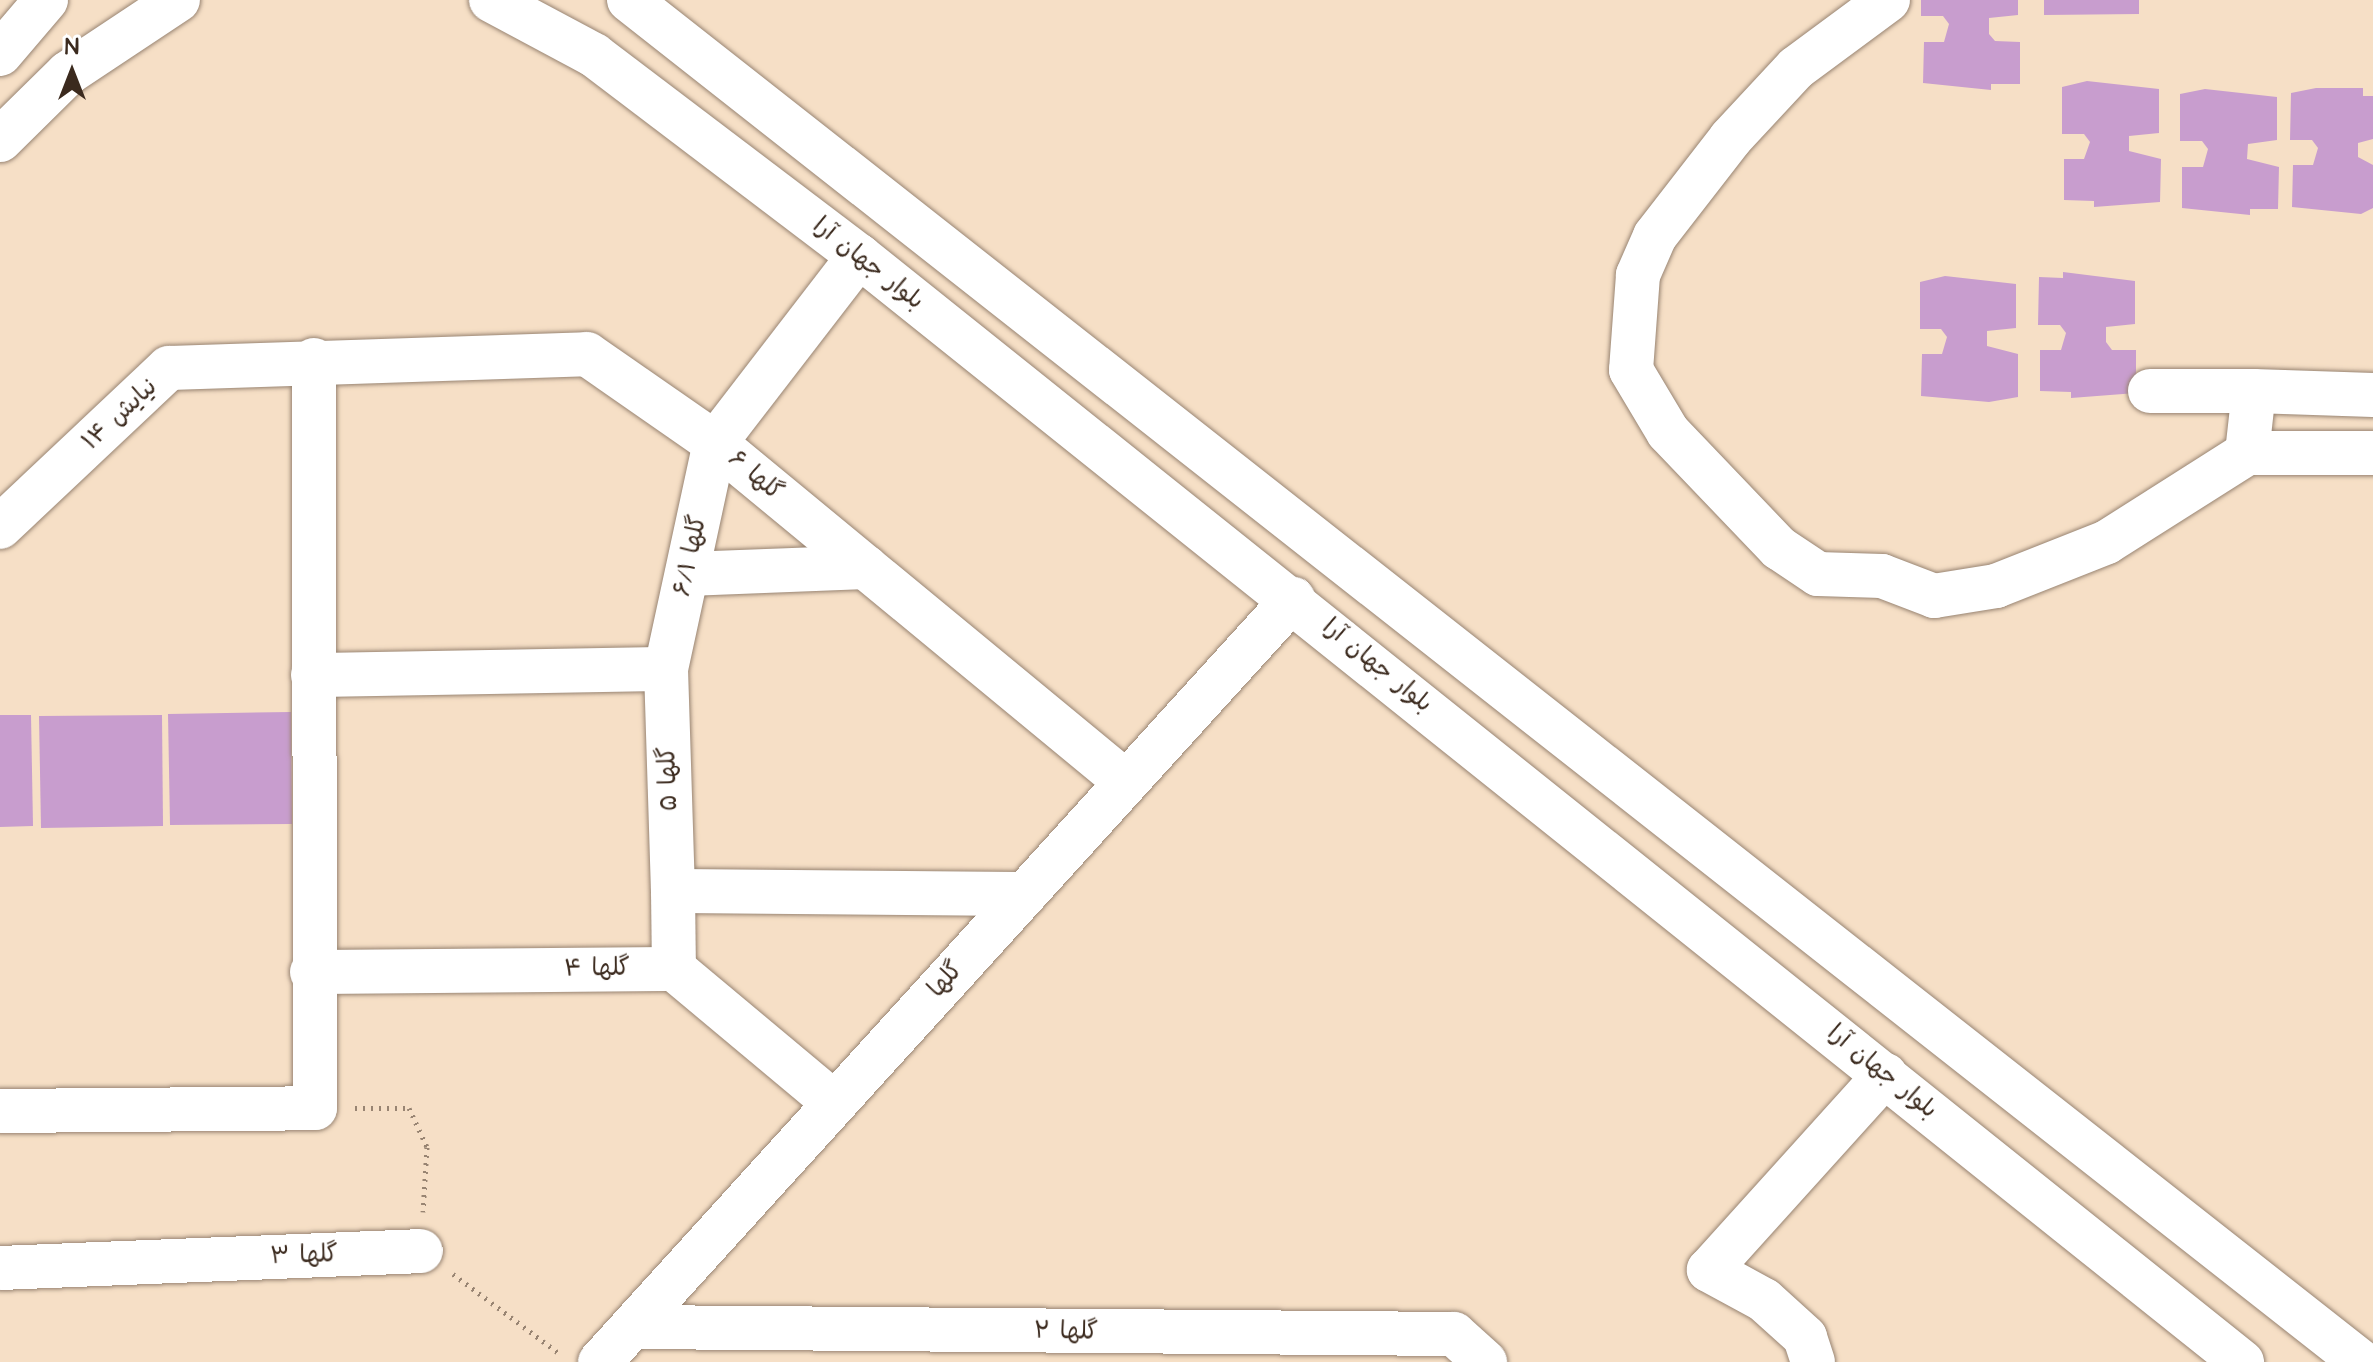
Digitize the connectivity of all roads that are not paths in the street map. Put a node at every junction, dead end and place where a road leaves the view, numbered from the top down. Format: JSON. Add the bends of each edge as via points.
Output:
{"nodes":[{"id":1,"x":46,"y":0,"type":"edge"},
{"id":2,"x":178,"y":0,"type":"edge"},
{"id":3,"x":629,"y":0,"type":"edge"},
{"id":4,"x":1888,"y":0,"type":"edge"},
{"id":5,"x":498,"y":2,"type":"edge"},
{"id":6,"x":144,"y":12,"type":"edge"},
{"id":7,"x":0,"y":54,"type":"edge"},
{"id":8,"x":0,"y":140,"type":"edge"},
{"id":9,"x":859,"y":256,"type":"junction"},
{"id":10,"x":314,"y":360,"type":"junction"},
{"id":11,"x":2150,"y":391,"type":"dead end"},
{"id":12,"x":2254,"y":391,"type":"junction"},
{"id":13,"x":2373,"y":395,"type":"edge"},
{"id":14,"x":715,"y":443,"type":"junction"},
{"id":15,"x":2247,"y":453,"type":"junction"},
{"id":16,"x":2373,"y":453,"type":"edge"},
{"id":17,"x":0,"y":527,"type":"edge"},
{"id":18,"x":866,"y":567,"type":"junction"},
{"id":19,"x":687,"y":574,"type":"junction"},
{"id":20,"x":1293,"y":599,"type":"junction"},
{"id":21,"x":666,"y":669,"type":"junction"},
{"id":22,"x":313,"y":675,"type":"junction"},
{"id":23,"x":1126,"y":782,"type":"junction"},
{"id":24,"x":673,"y":891,"type":"junction"},
{"id":25,"x":1025,"y":894,"type":"junction"},
{"id":26,"x":674,"y":969,"type":"junction"},
{"id":27,"x":312,"y":972,"type":"junction"},
{"id":28,"x":1885,"y":1075,"type":"junction"},
{"id":29,"x":834,"y":1103,"type":"junction"},
{"id":30,"x":0,"y":1111,"type":"edge"},
{"id":31,"x":421,"y":1251,"type":"road end"},
{"id":32,"x":0,"y":1268,"type":"edge"},
{"id":33,"x":636,"y":1327,"type":"junction"},
{"id":34,"x":1270,"y":1348,"type":"edge"},
{"id":35,"x":600,"y":1362,"type":"edge"},
{"id":36,"x":1485,"y":1362,"type":"edge"},
{"id":37,"x":1813,"y":1362,"type":"edge"},
{"id":38,"x":2242,"y":1362,"type":"edge"},
{"id":39,"x":2361,"y":1362,"type":"edge"}],
"edges":[{"from":1,"to":7,"type":"street"},
{"from":2,"to":6,"type":"street"},
{"from":3,"to":39,"type":"street"},
{"from":4,"to":15,"type":"street","via":[[1796,68],[1697,178],[1643,262],[1629,334],[1631,370],[1668,432],[1779,548],[1818,574],[1882,576],[1934,596],[1996,586],[2107,542]]},
{"from":5,"to":9,"type":"street","name":"بلوار جهان آرا","via":[[594,55]]},
{"from":6,"to":8,"type":"street","via":[[68,73]]},
{"from":9,"to":14,"type":"street"},
{"from":9,"to":20,"type":"street","name":"بلوار جهان آرا"},
{"from":10,"to":14,"type":"street","name":"گلها ۶","via":[[587,354]]},
{"from":10,"to":17,"type":"street","name":"نیایش ۱۴","via":[[169,368]]},
{"from":10,"to":22,"type":"street"},
{"from":11,"to":12,"type":"street"},
{"from":12,"to":13,"type":"street"},
{"from":12,"to":15,"type":"street"},
{"from":14,"to":18,"type":"street","name":"گلها ۶"},
{"from":14,"to":19,"type":"street","name":"گلها ۶/۱"},
{"from":15,"to":16,"type":"street"},
{"from":18,"to":19,"type":"street"},
{"from":18,"to":23,"type":"street","name":"گلها ۶"},
{"from":19,"to":21,"type":"street","name":"گلها ۶/۱"},
{"from":20,"to":23,"type":"street","name":"گلها"},
{"from":20,"to":28,"type":"street","name":"بلوار جهان آرا"},
{"from":21,"to":22,"type":"street"},
{"from":21,"to":24,"type":"street","name":"گلها ۵"},
{"from":22,"to":27,"type":"street"},
{"from":23,"to":25,"type":"street","name":"گلها"},
{"from":24,"to":25,"type":"street"},
{"from":24,"to":26,"type":"street","name":"گلها ۵"},
{"from":25,"to":29,"type":"street","name":"گلها"},
{"from":26,"to":27,"type":"street","name":"گلها ۴"},
{"from":26,"to":29,"type":"street"},
{"from":27,"to":30,"type":"street","via":[[315,1108]]},
{"from":28,"to":37,"type":"street","via":[[1709,1270],[1764,1300],[1805,1337]]},
{"from":28,"to":38,"type":"street","name":"بلوار جهان آرا"},
{"from":29,"to":33,"type":"street","name":"گلها"},
{"from":31,"to":32,"type":"street","name":"گلها ۳"},
{"from":33,"to":34,"type":"street","name":"گلها ۲"},
{"from":33,"to":35,"type":"street","name":"گلها"},
{"from":34,"to":36,"type":"street","name":"گلها ۲","via":[[1454,1334]]}]}
